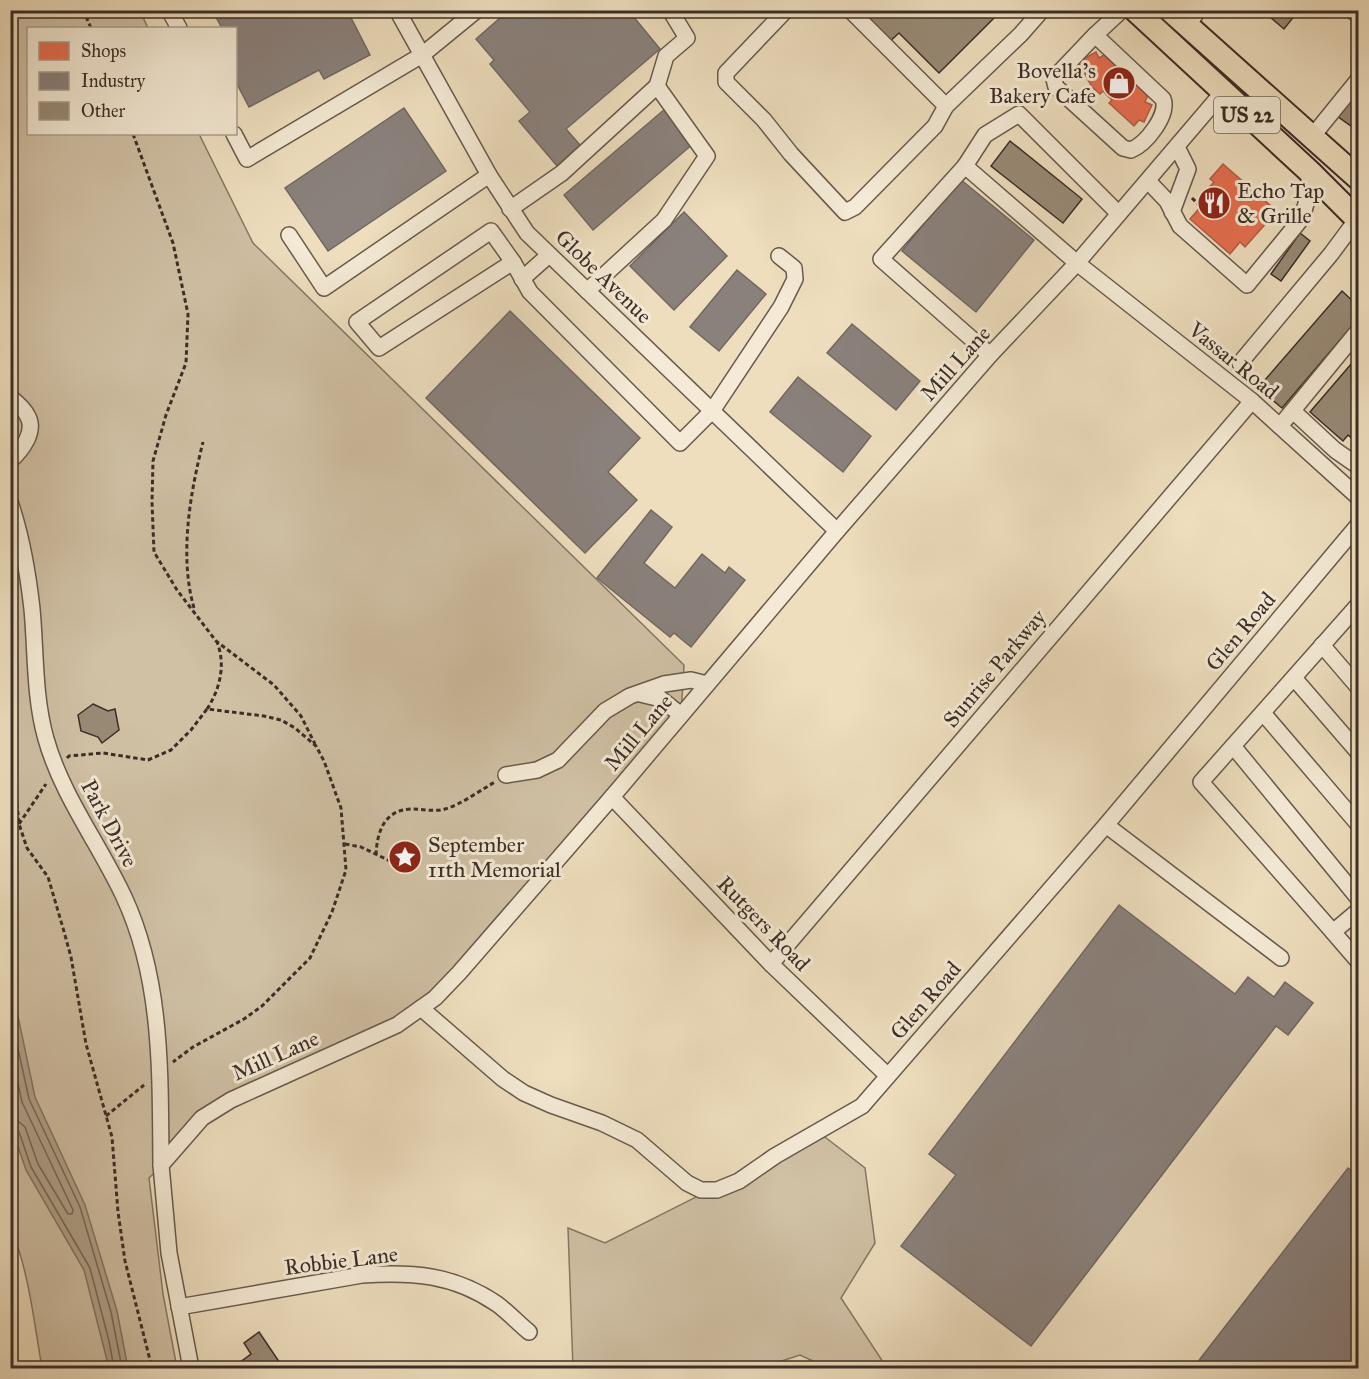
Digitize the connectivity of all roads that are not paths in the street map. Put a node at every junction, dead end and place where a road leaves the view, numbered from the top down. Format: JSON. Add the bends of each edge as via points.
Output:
{"nodes":[{"id":1,"x":169,"y":10,"type":"edge"},
{"id":2,"x":397,"y":10,"type":"edge"},
{"id":3,"x":477,"y":10,"type":"edge"},
{"id":4,"x":669,"y":10,"type":"edge"},
{"id":5,"x":786,"y":10,"type":"edge"},
{"id":6,"x":850,"y":10,"type":"edge"},
{"id":7,"x":1042,"y":10,"type":"edge"},
{"id":8,"x":1122,"y":10,"type":"edge"},
{"id":9,"x":1135,"y":10,"type":"edge"},
{"id":10,"x":1352,"y":10,"type":"edge"},
{"id":11,"x":1185,"y":15,"type":"edge"},
{"id":12,"x":1359,"y":15,"type":"edge"},
{"id":13,"x":178,"y":27,"type":"edge"},
{"id":14,"x":1095,"y":35,"type":"junction"},
{"id":15,"x":422,"y":55,"type":"junction"},
{"id":16,"x":1359,"y":81,"type":"edge"},
{"id":17,"x":657,"y":86,"type":"junction"},
{"id":18,"x":1222,"y":93,"type":"junction"},
{"id":19,"x":946,"y":106,"type":"junction"},
{"id":20,"x":235,"y":135,"type":"edge"},
{"id":21,"x":1150,"y":137,"type":"junction"},
{"id":22,"x":1311,"y":138,"type":"junction"},
{"id":23,"x":1173,"y":152,"type":"junction"},
{"id":24,"x":964,"y":166,"type":"junction"},
{"id":25,"x":1310,"y":172,"type":"junction"},
{"id":26,"x":489,"y":176,"type":"junction"},
{"id":27,"x":1359,"y":178,"type":"edge"},
{"id":28,"x":1148,"y":181,"type":"junction"},
{"id":29,"x":510,"y":210,"type":"junction"},
{"id":30,"x":1172,"y":212,"type":"junction"},
{"id":31,"x":1118,"y":213,"type":"junction"},
{"id":32,"x":1358,"y":219,"type":"edge"},
{"id":33,"x":289,"y":235,"type":"dead end"},
{"id":34,"x":549,"y":255,"type":"junction"},
{"id":35,"x":779,"y":256,"type":"dead end"},
{"id":36,"x":513,"y":262,"type":"junction"},
{"id":37,"x":1077,"y":263,"type":"junction"},
{"id":38,"x":522,"y":279,"type":"junction"},
{"id":39,"x":587,"y":291,"type":"junction"},
{"id":40,"x":1359,"y":331,"type":"edge"},
{"id":41,"x":990,"y":355,"type":"junction"},
{"id":42,"x":1240,"y":363,"type":"dead end"},
{"id":43,"x":10,"y":397,"type":"edge"},
{"id":44,"x":1252,"y":401,"type":"junction"},
{"id":45,"x":712,"y":411,"type":"junction"},
{"id":46,"x":1293,"y":411,"type":"junction"},
{"id":47,"x":1280,"y":426,"type":"junction"},
{"id":48,"x":10,"y":461,"type":"edge"},
{"id":49,"x":1359,"y":466,"type":"edge"},
{"id":50,"x":1359,"y":497,"type":"edge"},
{"id":51,"x":10,"y":502,"type":"edge"},
{"id":52,"x":837,"y":531,"type":"junction"},
{"id":53,"x":1356,"y":535,"type":"edge"},
{"id":54,"x":1356,"y":614,"type":"edge"},
{"id":55,"x":1322,"y":645,"type":"junction"},
{"id":56,"x":1294,"y":678,"type":"junction"},
{"id":57,"x":707,"y":684,"type":"junction"},
{"id":58,"x":1359,"y":687,"type":"edge"},
{"id":59,"x":640,"y":694,"type":"junction"},
{"id":60,"x":1263,"y":713,"type":"junction"},
{"id":61,"x":681,"y":715,"type":"junction"},
{"id":62,"x":1233,"y":746,"type":"junction"},
{"id":63,"x":1359,"y":752,"type":"edge"},
{"id":64,"x":506,"y":775,"type":"road end"},
{"id":65,"x":612,"y":797,"type":"junction"},
{"id":66,"x":1359,"y":824,"type":"edge"},
{"id":67,"x":1106,"y":825,"type":"junction"},
{"id":68,"x":1359,"y":898,"type":"edge"},
{"id":69,"x":1359,"y":911,"type":"edge"},
{"id":70,"x":1333,"y":932,"type":"junction"},
{"id":71,"x":1281,"y":958,"type":"dead end"},
{"id":72,"x":1359,"y":961,"type":"edge"},
{"id":73,"x":771,"y":964,"type":"junction"},
{"id":74,"x":421,"y":1008,"type":"junction"},
{"id":75,"x":888,"y":1076,"type":"junction"},
{"id":76,"x":161,"y":1165,"type":"junction"},
{"id":77,"x":179,"y":1307,"type":"junction"},
{"id":78,"x":529,"y":1332,"type":"dead end"},
{"id":79,"x":191,"y":1368,"type":"edge"}],
"edges":[{"from":1,"to":13,"type":"street"},
{"from":2,"to":15,"type":"street","name":"Globe Avenue"},
{"from":3,"to":15,"type":"street"},
{"from":4,"to":17,"type":"street","via":[[687,38],[666,56]]},
{"from":5,"to":19,"type":"street","via":[[726,73],[726,82],[845,212],[855,207],[934,126]]},
{"from":6,"to":19,"type":"street"},
{"from":7,"to":19,"type":"street"},
{"from":8,"to":14,"type":"street"},
{"from":9,"to":18,"type":"highway","number":"US 22"},
{"from":10,"to":12,"type":"street"},
{"from":11,"to":22,"type":"highway","number":"US 22"},
{"from":14,"to":21,"type":"street","via":[[1163,99],[1165,108]]},
{"from":14,"to":21,"type":"street","via":[[1057,75],[1056,87],[1123,148],[1136,149]]},
{"from":15,"to":20,"type":"street","via":[[247,159]]},
{"from":15,"to":26,"type":"street","name":"Globe Avenue"},
{"from":16,"to":22,"type":"street"},
{"from":17,"to":29,"type":"street","via":[[562,173]]},
{"from":17,"to":39,"type":"street","via":[[707,156],[664,220]]},
{"from":18,"to":23,"type":"street","name":"Mill Lane"},
{"from":18,"to":25,"type":"highway","number":"US 22"},
{"from":21,"to":23,"type":"street"},
{"from":22,"to":27,"type":"highway","number":"US 22"},
{"from":23,"to":28,"type":"street","name":"Mill Lane"},
{"from":23,"to":30,"type":"street","via":[[1187,163],[1188,169]]},
{"from":24,"to":31,"type":"street","via":[[985,135],[1019,114]]},
{"from":24,"to":37,"type":"street","name":"Vassar Road"},
{"from":24,"to":41,"type":"street","via":[[881,259]]},
{"from":25,"to":30,"type":"street","via":[[1302,218],[1247,285],[1180,226]]},
{"from":25,"to":32,"type":"highway","number":"US 22"},
{"from":26,"to":29,"type":"street","name":"Globe Avenue"},
{"from":26,"to":33,"type":"street","via":[[324,288]]},
{"from":28,"to":30,"type":"street"},
{"from":28,"to":31,"type":"street","name":"Mill Lane"},
{"from":29,"to":34,"type":"street","name":"Globe Avenue"},
{"from":31,"to":37,"type":"street","name":"Mill Lane"},
{"from":32,"to":42,"type":"street"},
{"from":34,"to":38,"type":"street"},
{"from":34,"to":39,"type":"street","name":"Globe Avenue"},
{"from":35,"to":45,"type":"street","via":[[794,268],[795,279],[781,307]]},
{"from":36,"to":36,"type":"street","via":[[491,231],[357,322],[379,348]]},
{"from":36,"to":38,"type":"street"},
{"from":37,"to":41,"type":"street","name":"Mill Lane"},
{"from":37,"to":44,"type":"street","name":"Vassar Road"},
{"from":38,"to":45,"type":"street","via":[[530,292],[680,443]]},
{"from":39,"to":45,"type":"street","name":"Globe Avenue"},
{"from":40,"to":46,"type":"street"},
{"from":41,"to":52,"type":"street","name":"Mill Lane"},
{"from":43,"to":48,"type":"street","via":[[28,416],[30,432],[22,450]]},
{"from":44,"to":47,"type":"street","name":"Vassar Road"},
{"from":44,"to":73,"type":"street","name":"Sunrise Parkway"},
{"from":45,"to":52,"type":"street","name":"Globe Avenue"},
{"from":46,"to":47,"type":"street"},
{"from":46,"to":49,"type":"street","via":[[1335,450]]},
{"from":47,"to":50,"type":"street","name":"Vassar Road"},
{"from":51,"to":76,"type":"street","name":"Park Drive","via":[[25,554],[39,714],[56,769],[124,897],[147,961],[160,1071]]},
{"from":52,"to":57,"type":"street","name":"Mill Lane"},
{"from":53,"to":67,"type":"street","name":"Glen Road"},
{"from":54,"to":55,"type":"street"},
{"from":55,"to":56,"type":"street"},
{"from":55,"to":58,"type":"street"},
{"from":56,"to":60,"type":"street"},
{"from":56,"to":63,"type":"street"},
{"from":57,"to":59,"type":"street","via":[[691,680],[664,684]]},
{"from":57,"to":61,"type":"street","name":"Mill Lane"},
{"from":59,"to":61,"type":"street","via":[[661,699]]},
{"from":59,"to":64,"type":"street","via":[[605,711],[558,760],[537,770]]},
{"from":60,"to":62,"type":"street"},
{"from":60,"to":66,"type":"street"},
{"from":61,"to":65,"type":"street","name":"Mill Lane"},
{"from":62,"to":68,"type":"street"},
{"from":62,"to":70,"type":"street","via":[[1201,783]]},
{"from":65,"to":73,"type":"street","name":"Rutgers Road"},
{"from":65,"to":74,"type":"street","name":"Mill Lane","via":[[459,973]]},
{"from":67,"to":71,"type":"street"},
{"from":67,"to":75,"type":"street","name":"Glen Road"},
{"from":69,"to":70,"type":"street"},
{"from":70,"to":72,"type":"street"},
{"from":73,"to":75,"type":"street","name":"Rutgers Road"},
{"from":74,"to":75,"type":"street","name":"Glen Road","via":[[524,1093],[637,1140],[687,1183],[701,1190],[717,1190],[740,1181],[862,1106]]},
{"from":74,"to":76,"type":"street","name":"Mill Lane","via":[[398,1025],[231,1100],[202,1118]]},
{"from":76,"to":77,"type":"street","via":[[169,1253]]},
{"from":77,"to":78,"type":"street","name":"Robbie Lane","via":[[392,1273],[444,1278],[471,1288],[499,1305]]},
{"from":77,"to":79,"type":"street"}]}
